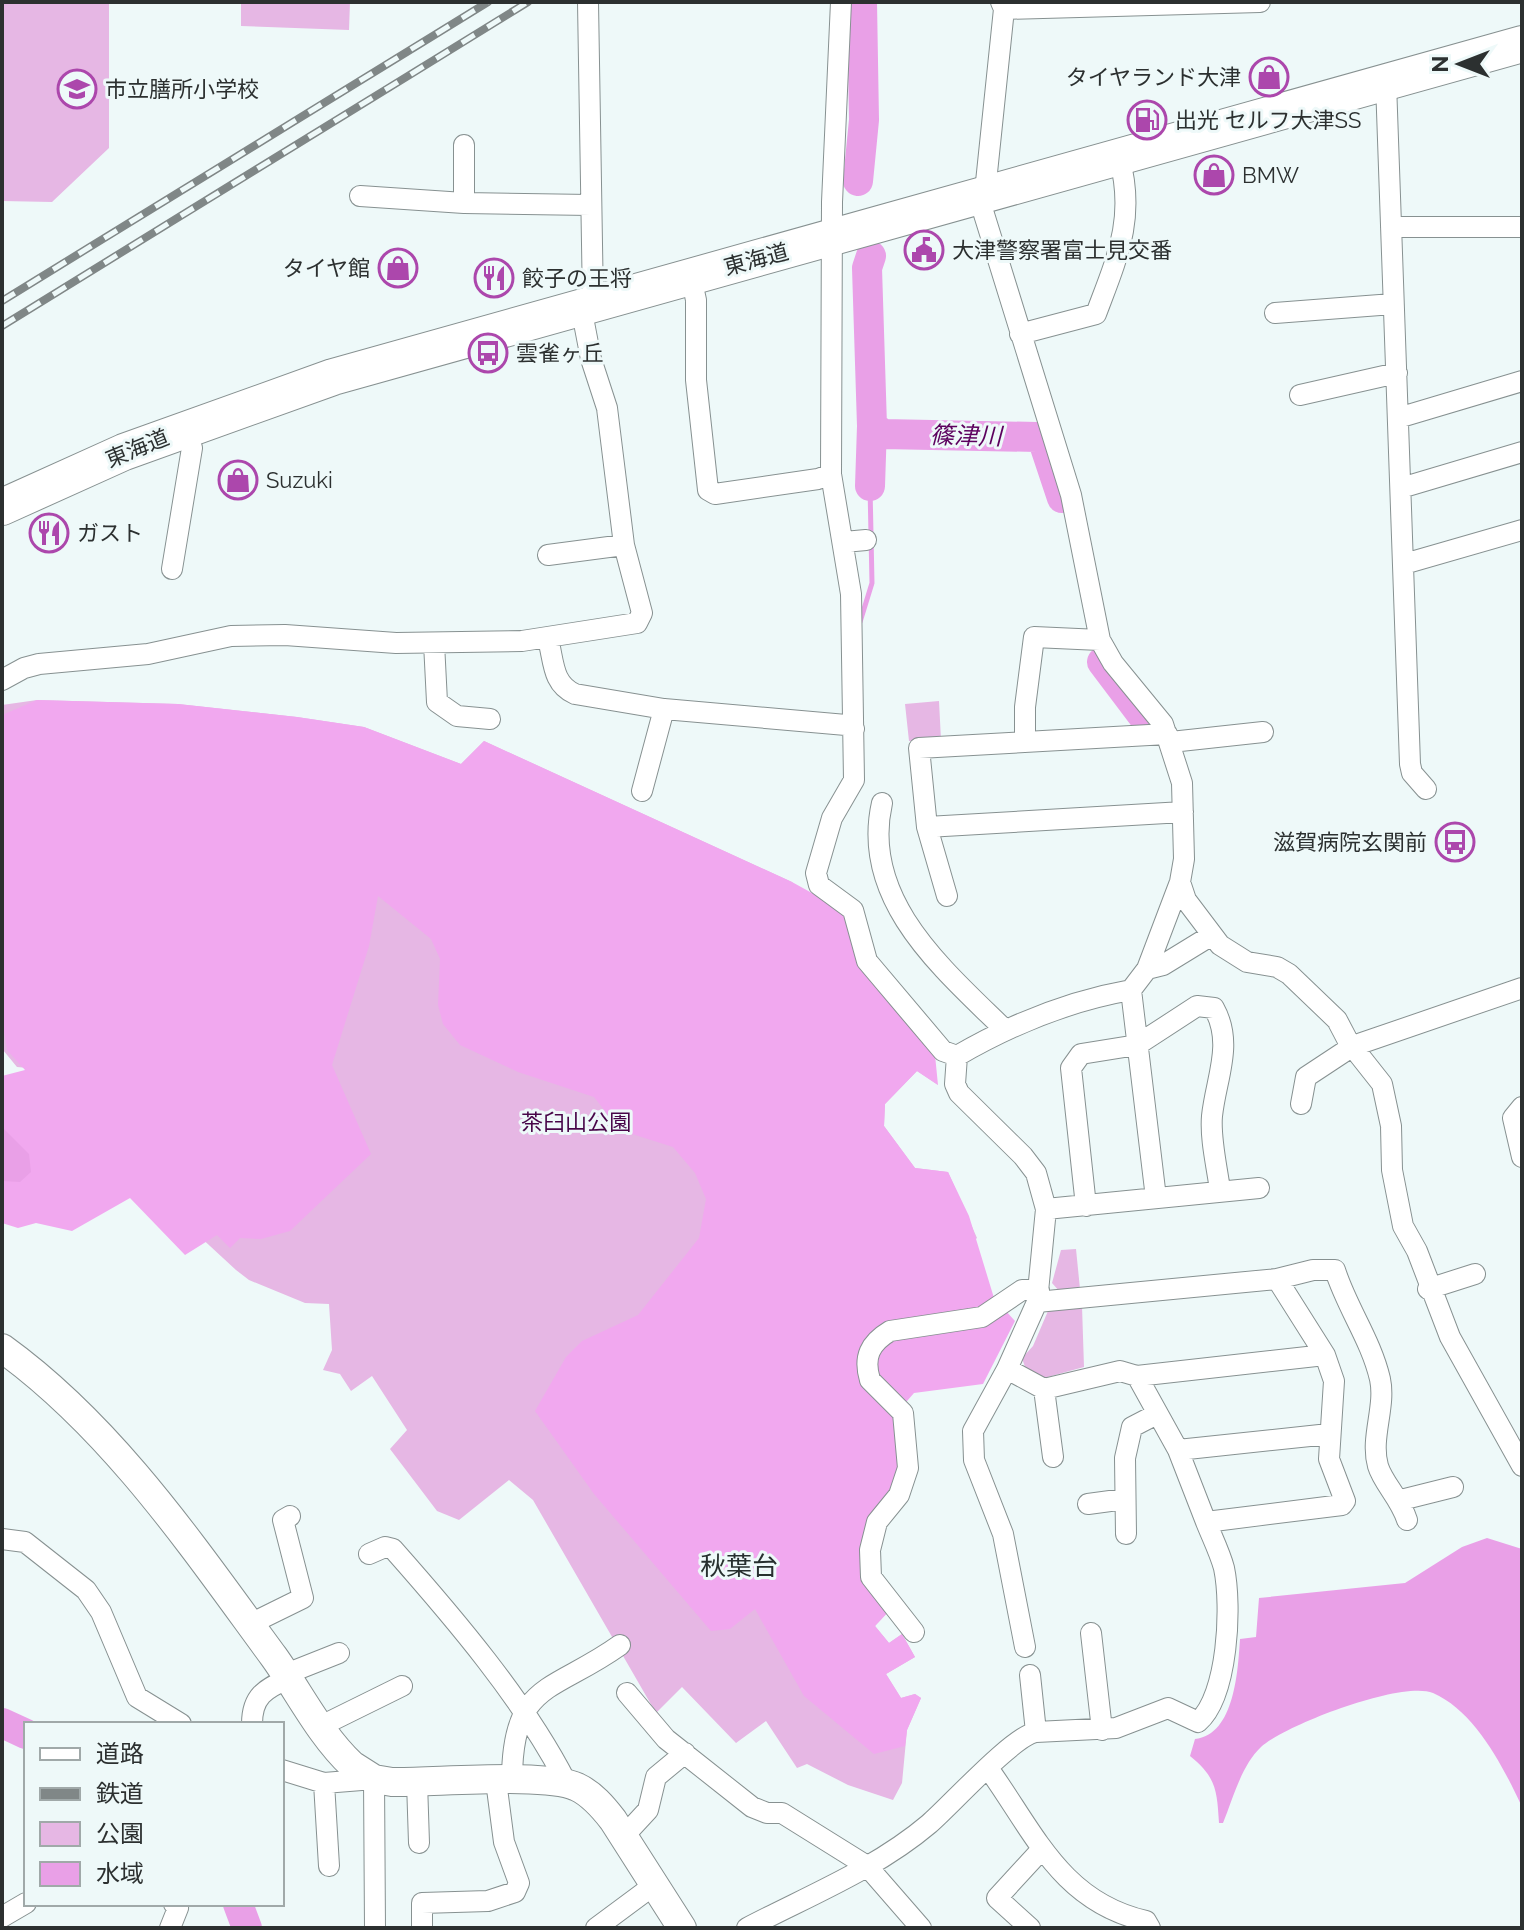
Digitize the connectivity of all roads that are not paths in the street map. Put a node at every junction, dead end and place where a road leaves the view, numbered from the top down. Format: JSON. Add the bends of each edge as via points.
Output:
{"nodes":[{"id":1,"x":588,"y":2,"type":"edge"},
{"id":2,"x":829,"y":2,"type":"edge"},
{"id":3,"x":841,"y":2,"type":"edge"},
{"id":4,"x":1260,"y":2,"type":"edge"},
{"id":5,"x":1077,"y":5,"type":"edge"},
{"id":6,"x":1002,"y":6,"type":"edge"},
{"id":7,"x":841,"y":32,"type":"junction"},
{"id":8,"x":1522,"y":44,"type":"edge"},
{"id":9,"x":1386,"y":83,"type":"junction"},
{"id":10,"x":464,"y":145,"type":"dead end"},
{"id":11,"x":1119,"y":157,"type":"junction"},
{"id":12,"x":360,"y":196,"type":"dead end"},
{"id":13,"x":983,"y":196,"type":"junction"},
{"id":14,"x":464,"y":203,"type":"junction"},
{"id":15,"x":590,"y":205,"type":"junction"},
{"id":16,"x":1391,"y":227,"type":"junction"},
{"id":17,"x":1522,"y":227,"type":"edge"},
{"id":18,"x":831,"y":238,"type":"junction"},
{"id":19,"x":691,"y":277,"type":"junction"},
{"id":20,"x":1393,"y":304,"type":"junction"},
{"id":21,"x":587,"y":306,"type":"junction"},
{"id":22,"x":1275,"y":313,"type":"dead end"},
{"id":23,"x":1020,"y":334,"type":"junction"},
{"id":24,"x":1397,"y":373,"type":"junction"},
{"id":25,"x":1522,"y":381,"type":"edge"},
{"id":26,"x":1300,"y":395,"type":"dead end"},
{"id":27,"x":1398,"y":418,"type":"junction"},
{"id":28,"x":185,"y":428,"type":"junction"},
{"id":29,"x":1522,"y":452,"type":"edge"},
{"id":30,"x":831,"y":474,"type":"junction"},
{"id":31,"x":1401,"y":488,"type":"junction"},
{"id":32,"x":2,"y":507,"type":"edge"},
{"id":33,"x":1522,"y":530,"type":"edge"},
{"id":34,"x":866,"y":540,"type":"dead end"},
{"id":35,"x":844,"y":542,"type":"junction"},
{"id":36,"x":624,"y":545,"type":"junction"},
{"id":37,"x":548,"y":555,"type":"dead end"},
{"id":38,"x":1404,"y":564,"type":"junction"},
{"id":39,"x":172,"y":569,"type":"dead end"},
{"id":40,"x":548,"y":639,"type":"junction"},
{"id":41,"x":1100,"y":640,"type":"junction"},
{"id":42,"x":434,"y":643,"type":"junction"},
{"id":43,"x":2,"y":680,"type":"edge"},
{"id":44,"x":664,"y":709,"type":"junction"},
{"id":45,"x":490,"y":719,"type":"dead end"},
{"id":46,"x":854,"y":729,"type":"junction"},
{"id":47,"x":1263,"y":732,"type":"dead end"},
{"id":48,"x":1169,"y":738,"type":"junction"},
{"id":49,"x":1025,"y":741,"type":"junction"},
{"id":50,"x":1426,"y":789,"type":"dead end"},
{"id":51,"x":642,"y":791,"type":"dead end"},
{"id":52,"x":882,"y":803,"type":"dead end"},
{"id":53,"x":1183,"y":812,"type":"junction"},
{"id":54,"x":927,"y":827,"type":"junction"},
{"id":55,"x":1180,"y":882,"type":"junction"},
{"id":56,"x":947,"y":896,"type":"dead end"},
{"id":57,"x":1212,"y":935,"type":"junction"},
{"id":58,"x":1147,"y":969,"type":"junction"},
{"id":59,"x":1522,"y":988,"type":"edge"},
{"id":60,"x":1131,"y":990,"type":"junction"},
{"id":61,"x":1005,"y":1030,"type":"junction"},
{"id":62,"x":1137,"y":1045,"type":"junction"},
{"id":63,"x":1353,"y":1046,"type":"junction"},
{"id":64,"x":957,"y":1056,"type":"junction"},
{"id":65,"x":1301,"y":1104,"type":"dead end"},
{"id":66,"x":1522,"y":1107,"type":"edge"},
{"id":67,"x":1522,"y":1157,"type":"edge"},
{"id":68,"x":1259,"y":1188,"type":"dead end"},
{"id":69,"x":1220,"y":1190,"type":"junction"},
{"id":70,"x":1156,"y":1198,"type":"junction"},
{"id":71,"x":1086,"y":1206,"type":"junction"},
{"id":72,"x":1046,"y":1209,"type":"junction"},
{"id":73,"x":1475,"y":1274,"type":"dead end"},
{"id":74,"x":1277,"y":1279,"type":"junction"},
{"id":75,"x":1428,"y":1289,"type":"junction"},
{"id":76,"x":1038,"y":1296,"type":"junction"},
{"id":77,"x":2,"y":1348,"type":"edge"},
{"id":78,"x":1325,"y":1355,"type":"junction"},
{"id":79,"x":1007,"y":1369,"type":"junction"},
{"id":80,"x":1137,"y":1376,"type":"junction"},
{"id":81,"x":1044,"y":1389,"type":"junction"},
{"id":82,"x":1157,"y":1414,"type":"junction"},
{"id":83,"x":1329,"y":1434,"type":"junction"},
{"id":84,"x":1178,"y":1450,"type":"junction"},
{"id":85,"x":1053,"y":1457,"type":"dead end"},
{"id":86,"x":1522,"y":1466,"type":"edge"},
{"id":87,"x":1453,"y":1487,"type":"dead end"},
{"id":88,"x":1125,"y":1499,"type":"junction"},
{"id":89,"x":1088,"y":1504,"type":"dead end"},
{"id":90,"x":290,"y":1516,"type":"dead end"},
{"id":91,"x":1206,"y":1522,"type":"junction"},
{"id":92,"x":1126,"y":1534,"type":"dead end"},
{"id":93,"x":2,"y":1539,"type":"edge"},
{"id":94,"x":369,"y":1554,"type":"dead end"},
{"id":95,"x":250,"y":1624,"type":"junction"},
{"id":96,"x":902,"y":1624,"type":"dead end"},
{"id":97,"x":1091,"y":1633,"type":"dead end"},
{"id":98,"x":620,"y":1645,"type":"dead end"},
{"id":99,"x":1025,"y":1647,"type":"dead end"},
{"id":100,"x":339,"y":1653,"type":"dead end"},
{"id":101,"x":1030,"y":1675,"type":"dead end"},
{"id":102,"x":288,"y":1676,"type":"junction"},
{"id":103,"x":402,"y":1686,"type":"dead end"},
{"id":104,"x":627,"y":1693,"type":"dead end"},
{"id":105,"x":522,"y":1714,"type":"junction"},
{"id":106,"x":178,"y":1722,"type":"edge"},
{"id":107,"x":252,"y":1722,"type":"edge"},
{"id":108,"x":321,"y":1726,"type":"junction"},
{"id":109,"x":1102,"y":1730,"type":"junction"},
{"id":110,"x":1036,"y":1732,"type":"junction"},
{"id":111,"x":685,"y":1753,"type":"junction"},
{"id":112,"x":988,"y":1768,"type":"junction"},
{"id":113,"x":284,"y":1771,"type":"edge"},
{"id":114,"x":374,"y":1779,"type":"junction"},
{"id":115,"x":504,"y":1780,"type":"junction"},
{"id":116,"x":417,"y":1782,"type":"junction"},
{"id":117,"x":566,"y":1782,"type":"junction"},
{"id":118,"x":324,"y":1783,"type":"junction"},
{"id":119,"x":623,"y":1837,"type":"junction"},
{"id":120,"x":419,"y":1843,"type":"dead end"},
{"id":121,"x":1042,"y":1849,"type":"junction"},
{"id":122,"x":329,"y":1866,"type":"dead end"},
{"id":123,"x":867,"y":1866,"type":"junction"},
{"id":124,"x":654,"y":1885,"type":"junction"},
{"id":125,"x":24,"y":1904,"type":"edge"},
{"id":126,"x":180,"y":1906,"type":"edge"},
{"id":127,"x":2,"y":1917,"type":"edge"},
{"id":128,"x":170,"y":1928,"type":"edge"},
{"id":129,"x":375,"y":1928,"type":"edge"},
{"id":130,"x":422,"y":1928,"type":"edge"},
{"id":131,"x":596,"y":1928,"type":"edge"},
{"id":132,"x":682,"y":1928,"type":"edge"},
{"id":133,"x":747,"y":1928,"type":"edge"},
{"id":134,"x":921,"y":1928,"type":"edge"},
{"id":135,"x":1030,"y":1928,"type":"edge"},
{"id":136,"x":1150,"y":1928,"type":"edge"}],
"edges":[{"from":1,"to":15,"type":"street"},
{"from":2,"to":7,"type":"street","via":[[829,19]]},
{"from":3,"to":7,"type":"street"},
{"from":4,"to":5,"type":"street"},
{"from":5,"to":6,"type":"street"},
{"from":6,"to":13,"type":"street"},
{"from":7,"to":18,"type":"street"},
{"from":8,"to":9,"type":"highway","name":"東海道"},
{"from":9,"to":11,"type":"highway","name":"東海道"},
{"from":9,"to":16,"type":"street"},
{"from":10,"to":14,"type":"street"},
{"from":11,"to":13,"type":"highway","name":"東海道"},
{"from":11,"to":23,"type":"street","via":[[1125,235],[1096,314]]},
{"from":12,"to":14,"type":"street"},
{"from":13,"to":18,"type":"highway","name":"東海道"},
{"from":13,"to":23,"type":"street"},
{"from":14,"to":15,"type":"street"},
{"from":15,"to":21,"type":"street"},
{"from":16,"to":17,"type":"street"},
{"from":16,"to":20,"type":"street"},
{"from":18,"to":19,"type":"highway","name":"東海道"},
{"from":18,"to":30,"type":"street"},
{"from":19,"to":21,"type":"highway","name":"東海道"},
{"from":19,"to":30,"type":"street","via":[[708,490],[715,494]]},
{"from":20,"to":22,"type":"street"},
{"from":20,"to":24,"type":"street"},
{"from":21,"to":28,"type":"highway","name":"東海道","via":[[333,377]]},
{"from":21,"to":36,"type":"street","via":[[594,373],[607,408]]},
{"from":23,"to":41,"type":"street","via":[[1071,495]]},
{"from":24,"to":26,"type":"street"},
{"from":24,"to":27,"type":"street"},
{"from":25,"to":27,"type":"street"},
{"from":27,"to":31,"type":"street"},
{"from":28,"to":32,"type":"highway","name":"東海道"},
{"from":28,"to":39,"type":"street","via":[[192,448]]},
{"from":29,"to":31,"type":"street"},
{"from":30,"to":35,"type":"street"},
{"from":31,"to":38,"type":"street"},
{"from":33,"to":38,"type":"street"},
{"from":34,"to":35,"type":"street"},
{"from":35,"to":46,"type":"street","via":[[851,594]]},
{"from":36,"to":37,"type":"street"},
{"from":36,"to":40,"type":"street","via":[[642,619]]},
{"from":38,"to":50,"type":"street","via":[[1410,764]]},
{"from":40,"to":42,"type":"street"},
{"from":40,"to":44,"type":"street","via":[[563,689]]},
{"from":41,"to":48,"type":"street"},
{"from":41,"to":49,"type":"street","via":[[1034,637]]},
{"from":42,"to":43,"type":"street","via":[[231,636],[148,654],[39,664]]},
{"from":42,"to":45,"type":"street","via":[[437,702],[457,716]]},
{"from":44,"to":46,"type":"street"},
{"from":44,"to":51,"type":"street"},
{"from":46,"to":64,"type":"street","via":[[854,780],[821,846],[819,885],[853,910],[867,961],[943,1051]]},
{"from":47,"to":48,"type":"street"},
{"from":48,"to":49,"type":"street"},
{"from":48,"to":53,"type":"street","via":[[1182,783]]},
{"from":49,"to":54,"type":"street","via":[[919,748]]},
{"from":52,"to":61,"type":"street","via":[[879,855],[898,907],[930,957]]},
{"from":53,"to":54,"type":"street"},
{"from":53,"to":55,"type":"street"},
{"from":54,"to":56,"type":"street"},
{"from":55,"to":57,"type":"street","via":[[1186,900]]},
{"from":55,"to":58,"type":"street"},
{"from":57,"to":58,"type":"street"},
{"from":57,"to":63,"type":"street","via":[[1247,962],[1289,974],[1337,1020]]},
{"from":58,"to":60,"type":"street"},
{"from":59,"to":63,"type":"street"},
{"from":60,"to":61,"type":"street","via":[[1071,1002]]},
{"from":60,"to":62,"type":"street"},
{"from":61,"to":64,"type":"street"},
{"from":62,"to":69,"type":"street","via":[[1197,1006],[1214,1008],[1223,1025],[1224,1050],[1212,1119]]},
{"from":62,"to":70,"type":"street"},
{"from":62,"to":71,"type":"street","via":[[1081,1054],[1071,1068]]},
{"from":63,"to":65,"type":"street","via":[[1306,1077]]},
{"from":63,"to":75,"type":"street","via":[[1387,1096],[1392,1170],[1403,1226]]},
{"from":64,"to":72,"type":"street","via":[[959,1093],[1036,1173]]},
{"from":66,"to":67,"type":"street","via":[[1513,1118]]},
{"from":68,"to":69,"type":"street"},
{"from":69,"to":70,"type":"street"},
{"from":70,"to":71,"type":"street"},
{"from":71,"to":72,"type":"street"},
{"from":72,"to":76,"type":"street"},
{"from":73,"to":75,"type":"street"},
{"from":74,"to":76,"type":"street"},
{"from":74,"to":78,"type":"street"},
{"from":74,"to":87,"type":"street","via":[[1335,1270],[1381,1383],[1378,1466],[1404,1510]]},
{"from":75,"to":86,"type":"street"},
{"from":76,"to":79,"type":"street"},
{"from":76,"to":96,"type":"street","via":[[1022,1290],[982,1317],[890,1331],[871,1346],[866,1368],[870,1380],[903,1413],[906,1423],[908,1478],[877,1522],[870,1550],[871,1577]]},
{"from":77,"to":95,"type":"street","via":[[48,1382],[110,1445]]},
{"from":78,"to":80,"type":"street"},
{"from":78,"to":83,"type":"street","via":[[1334,1381]]},
{"from":79,"to":81,"type":"street"},
{"from":79,"to":99,"type":"street","via":[[973,1431],[974,1460],[1003,1534]]},
{"from":80,"to":81,"type":"street","via":[[1120,1371]]},
{"from":80,"to":82,"type":"street"},
{"from":81,"to":85,"type":"street"},
{"from":82,"to":84,"type":"street"},
{"from":82,"to":88,"type":"street","via":[[1132,1427]]},
{"from":83,"to":84,"type":"street"},
{"from":83,"to":91,"type":"street","via":[[1329,1459],[1342,1505]]},
{"from":84,"to":91,"type":"street"},
{"from":88,"to":89,"type":"street"},
{"from":88,"to":92,"type":"street"},
{"from":90,"to":95,"type":"street","via":[[283,1520],[303,1598]]},
{"from":91,"to":109,"type":"street","via":[[1223,1567],[1226,1632],[1209,1713],[1191,1722],[1168,1708]]},
{"from":93,"to":106,"type":"street","via":[[25,1542],[86,1590],[101,1612],[137,1697]]},
{"from":94,"to":105,"type":"street","via":[[393,1549],[489,1665]]},
{"from":95,"to":102,"type":"street"},
{"from":97,"to":109,"type":"street"},
{"from":98,"to":105,"type":"street","via":[[590,1667],[537,1693]]},
{"from":100,"to":102,"type":"street"},
{"from":101,"to":110,"type":"street"},
{"from":102,"to":107,"type":"street","via":[[256,1699]]},
{"from":102,"to":108,"type":"street"},
{"from":103,"to":108,"type":"street"},
{"from":104,"to":111,"type":"street"},
{"from":105,"to":115,"type":"street"},
{"from":105,"to":117,"type":"street"},
{"from":108,"to":114,"type":"street","via":[[341,1755]]},
{"from":109,"to":110,"type":"street"},
{"from":110,"to":112,"type":"street"},
{"from":111,"to":119,"type":"street","via":[[656,1777],[648,1810]]},
{"from":111,"to":123,"type":"street","via":[[752,1807],[782,1813]]},
{"from":112,"to":121,"type":"street"},
{"from":112,"to":123,"type":"street","via":[[926,1826]]},
{"from":113,"to":118,"type":"street"},
{"from":114,"to":116,"type":"street"},
{"from":114,"to":118,"type":"street"},
{"from":114,"to":129,"type":"street"},
{"from":115,"to":116,"type":"street"},
{"from":115,"to":117,"type":"street"},
{"from":115,"to":130,"type":"street","via":[[504,1842],[519,1883],[515,1892],[488,1901],[422,1903]]},
{"from":116,"to":120,"type":"street"},
{"from":117,"to":119,"type":"street","via":[[602,1806]]},
{"from":118,"to":122,"type":"street"},
{"from":119,"to":124,"type":"street"},
{"from":121,"to":135,"type":"street","via":[[997,1898]]},
{"from":121,"to":136,"type":"street","via":[[1066,1880],[1117,1915],[1146,1921]]},
{"from":123,"to":133,"type":"street"},
{"from":123,"to":134,"type":"street"},
{"from":124,"to":131,"type":"street"},
{"from":124,"to":132,"type":"street"},
{"from":125,"to":127,"type":"street"},
{"from":126,"to":128,"type":"street"}]}
